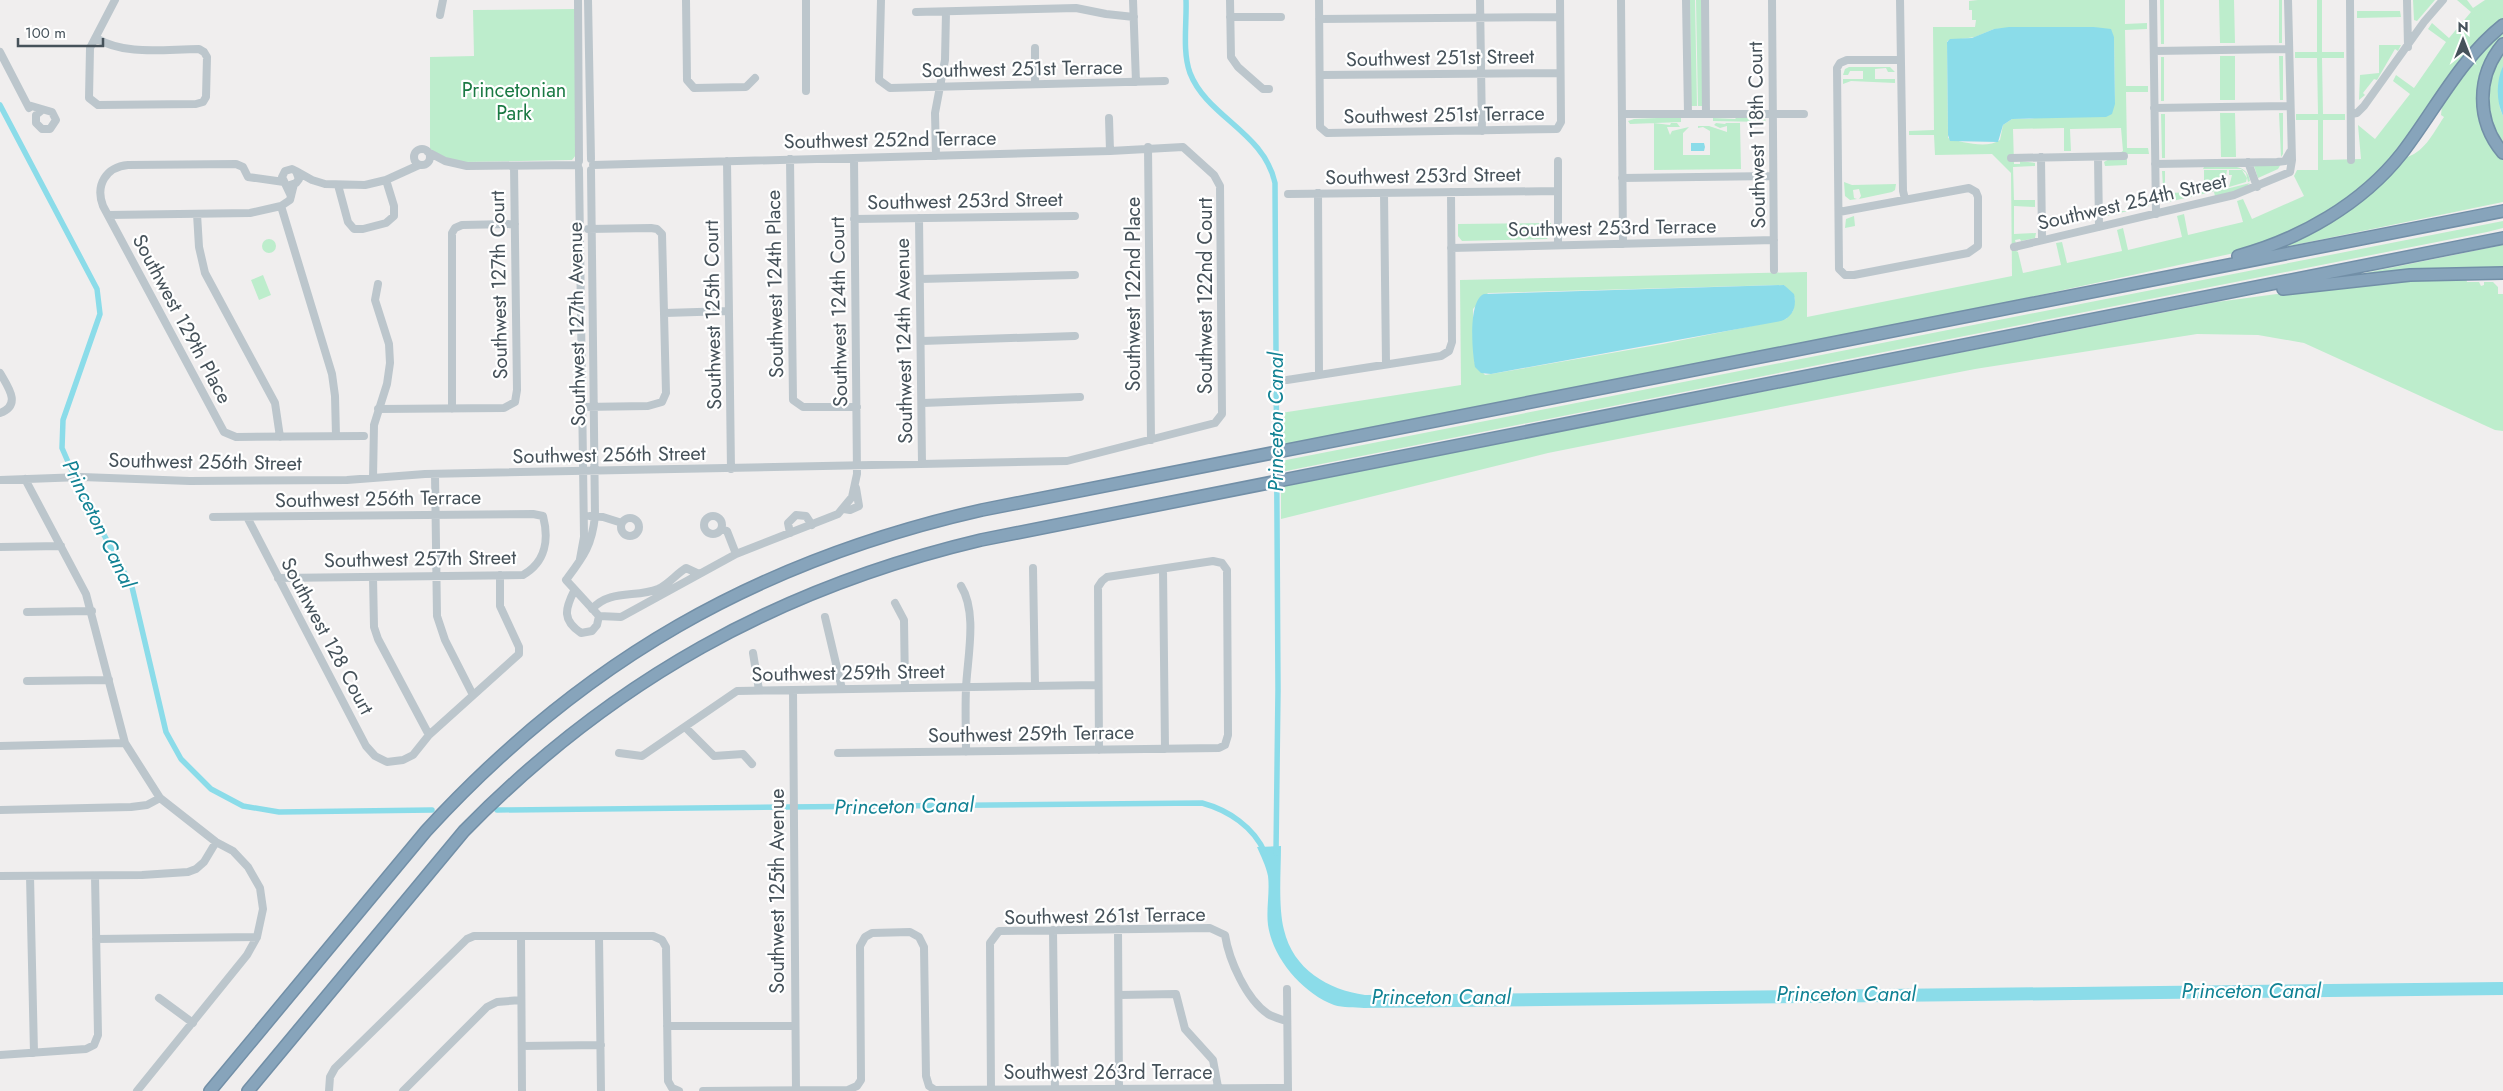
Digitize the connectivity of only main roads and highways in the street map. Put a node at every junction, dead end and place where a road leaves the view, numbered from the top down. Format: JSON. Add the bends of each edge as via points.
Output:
{"nodes":[{"id":1,"x":2503,"y":25,"type":"edge"},
{"id":2,"x":2503,"y":44,"type":"edge"},
{"id":3,"x":2503,"y":154,"type":"edge"},
{"id":4,"x":2503,"y":211,"type":"edge"},
{"id":5,"x":2503,"y":238,"type":"edge"},
{"id":6,"x":2503,"y":273,"type":"edge"},
{"id":7,"x":2214,"y":296,"type":"junction"},
{"id":8,"x":2064,"y":297,"type":"junction"},
{"id":9,"x":210,"y":1091,"type":"edge"},
{"id":10,"x":248,"y":1091,"type":"edge"}],
"edges":[{"from":1,"to":8,"type":"highway","via":[[2466,62],[2386,172],[2327,218],[2256,250]]},
{"from":2,"to":3,"type":"highway","via":[[2488,66],[2482,96],[2487,125]]},
{"from":4,"to":8,"type":"highway"},
{"from":5,"to":7,"type":"highway"},
{"from":6,"to":7,"type":"highway","via":[[2410,275]]},
{"from":7,"to":10,"type":"highway","via":[[944,549],[821,589],[745,622],[676,660],[616,699],[502,793],[464,830]]},
{"from":8,"to":9,"type":"highway","via":[[940,520],[868,541],[784,572],[714,606],[631,654],[547,715],[460,793]]}]}
